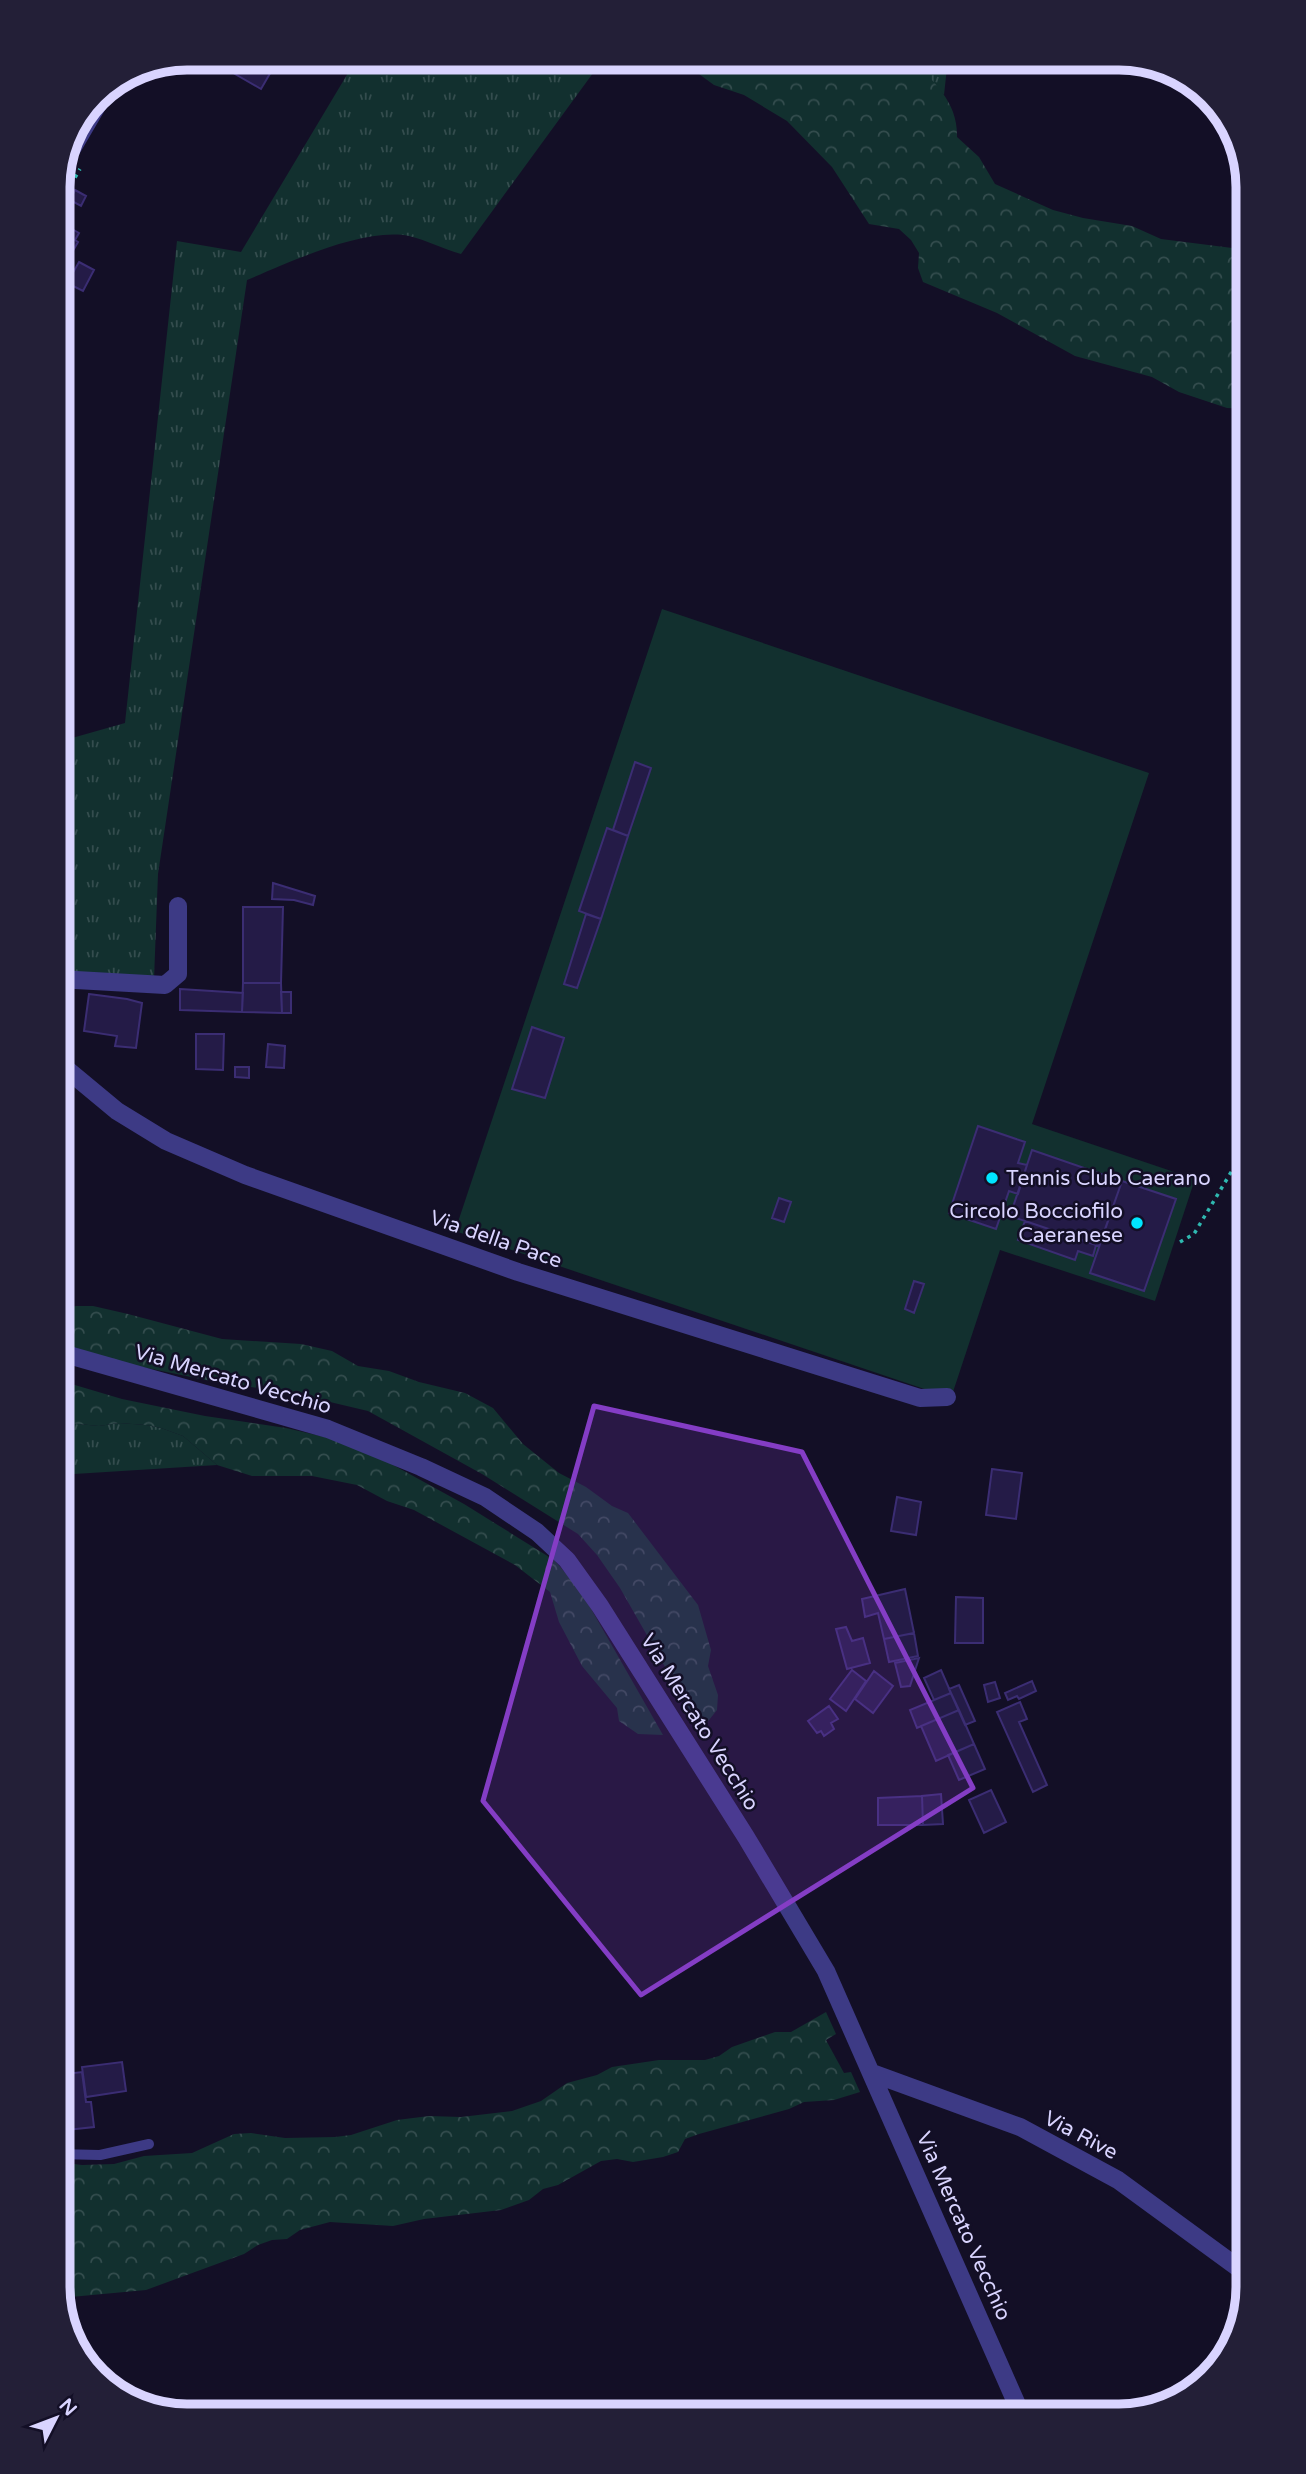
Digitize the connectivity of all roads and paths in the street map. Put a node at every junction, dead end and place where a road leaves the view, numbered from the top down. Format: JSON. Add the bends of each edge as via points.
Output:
{"nodes":[{"id":1,"x":178,"y":906,"type":"dead end"},
{"id":2,"x":70,"y":980,"type":"edge"},
{"id":3,"x":70,"y":1072,"type":"edge"},
{"id":4,"x":1236,"y":1164,"type":"edge"},
{"id":5,"x":1180,"y":1242,"type":"dead end"},
{"id":6,"x":70,"y":1355,"type":"edge"},
{"id":7,"x":947,"y":1397,"type":"dead end"},
{"id":8,"x":872,"y":2073,"type":"junction"},
{"id":9,"x":149,"y":2144,"type":"dead end"},
{"id":10,"x":70,"y":2154,"type":"edge"},
{"id":11,"x":1236,"y":2266,"type":"edge"},
{"id":12,"x":1017,"y":2404,"type":"edge"}],
"edges":[{"from":1,"to":2,"type":"street","via":[[178,974],[165,985]]},
{"from":3,"to":7,"type":"street","name":"Via della Pace","via":[[117,1111],[166,1141],[245,1175],[531,1276],[920,1398]]},
{"from":4,"to":5,"type":"path","via":[[1194,1234]]},
{"from":6,"to":8,"type":"street","name":"Via Mercato Vecchio","via":[[328,1429],[485,1497],[537,1532],[567,1560],[600,1606],[746,1837],[826,1971]]},
{"from":8,"to":11,"type":"street","name":"Via Rive","via":[[1020,2127],[1118,2180]]},
{"from":8,"to":12,"type":"street","name":"Via Mercato Vecchio"},
{"from":9,"to":10,"type":"lane","via":[[100,2155]]}]}
